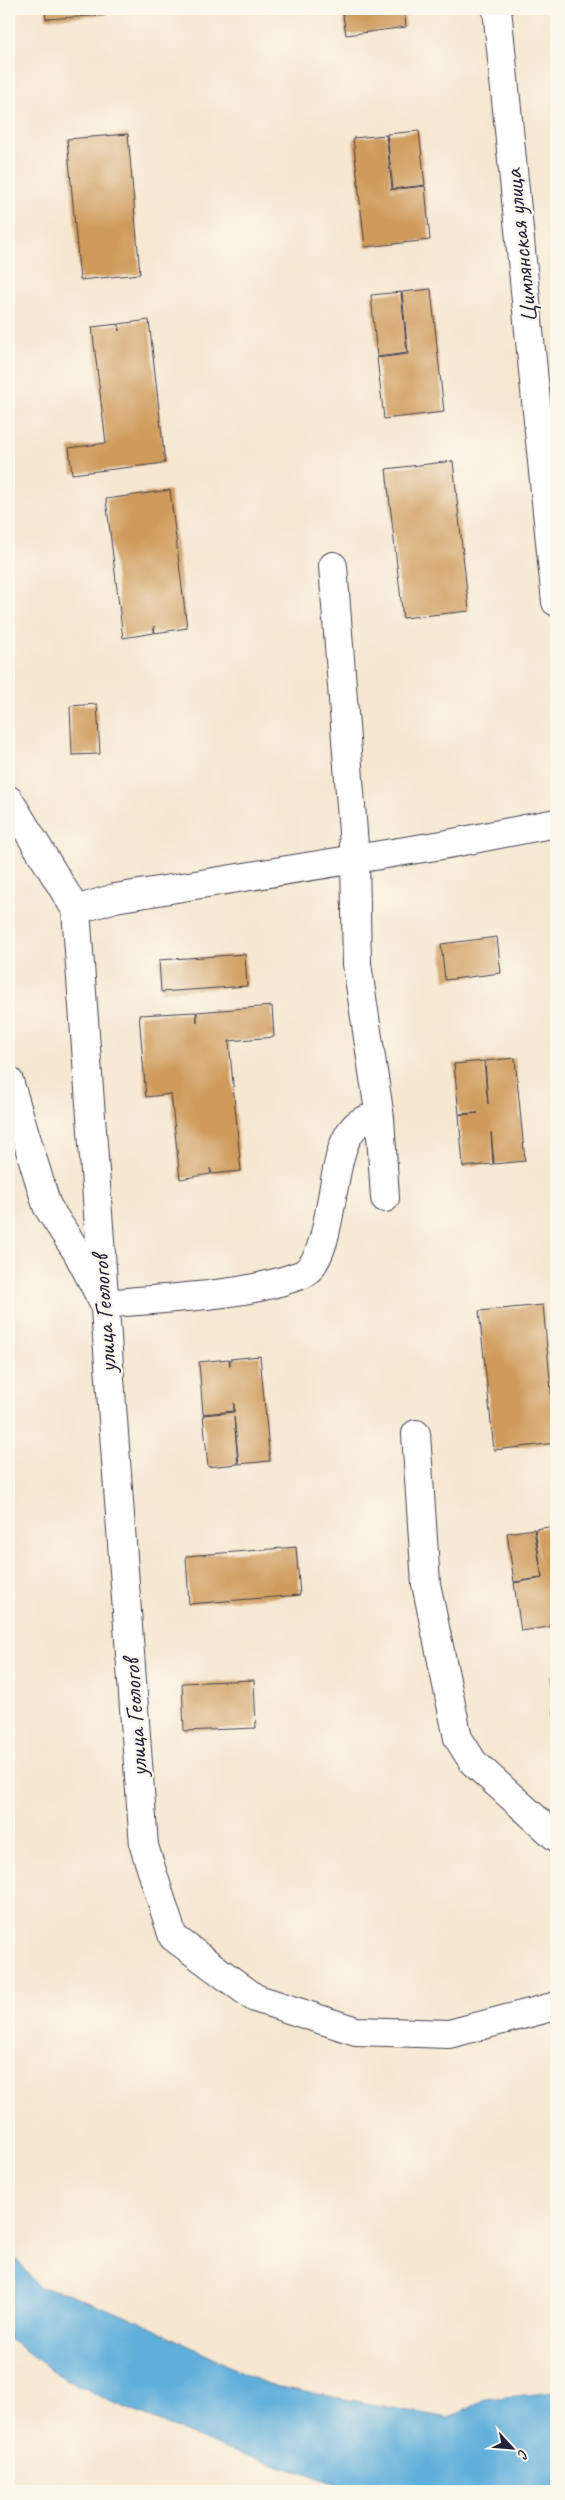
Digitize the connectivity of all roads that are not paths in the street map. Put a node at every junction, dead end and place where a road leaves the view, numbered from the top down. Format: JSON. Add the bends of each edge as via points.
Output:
{"nodes":[{"id":1,"x":497,"y":9,"type":"edge"},
{"id":2,"x":333,"y":566,"type":"dead end"},
{"id":3,"x":556,"y":602,"type":"edge"},
{"id":4,"x":9,"y":800,"type":"edge"},
{"id":5,"x":556,"y":823,"type":"edge"},
{"id":6,"x":355,"y":859,"type":"junction"},
{"id":7,"x":76,"y":910,"type":"junction"},
{"id":8,"x":9,"y":1081,"type":"edge"},
{"id":9,"x":380,"y":1118,"type":"junction"},
{"id":10,"x":385,"y":1198,"type":"dead end"},
{"id":11,"x":104,"y":1304,"type":"junction"},
{"id":12,"x":416,"y":1434,"type":"dead end"},
{"id":13,"x":556,"y":1837,"type":"edge"},
{"id":14,"x":556,"y":2006,"type":"edge"}],
"edges":[{"from":1,"to":3,"type":"street","name":"Цимлянская улица"},
{"from":2,"to":6,"type":"street"},
{"from":4,"to":7,"type":"street","name":"улица Геологов"},
{"from":5,"to":6,"type":"street"},
{"from":6,"to":7,"type":"street","via":[[115,898]]},
{"from":6,"to":9,"type":"street","via":[[357,964]]},
{"from":7,"to":11,"type":"street","name":"улица Геологов"},
{"from":8,"to":11,"type":"street","via":[[47,1206],[77,1252]]},
{"from":9,"to":10,"type":"street"},
{"from":9,"to":11,"type":"street","via":[[364,1120],[349,1133],[337,1167],[319,1255],[306,1273],[264,1287]]},
{"from":11,"to":14,"type":"street","name":"улица Геологов","via":[[144,1846],[174,1937],[255,1998],[356,2031],[449,2034]]},
{"from":12,"to":13,"type":"street","via":[[426,1584],[458,1738],[473,1762]]}]}
